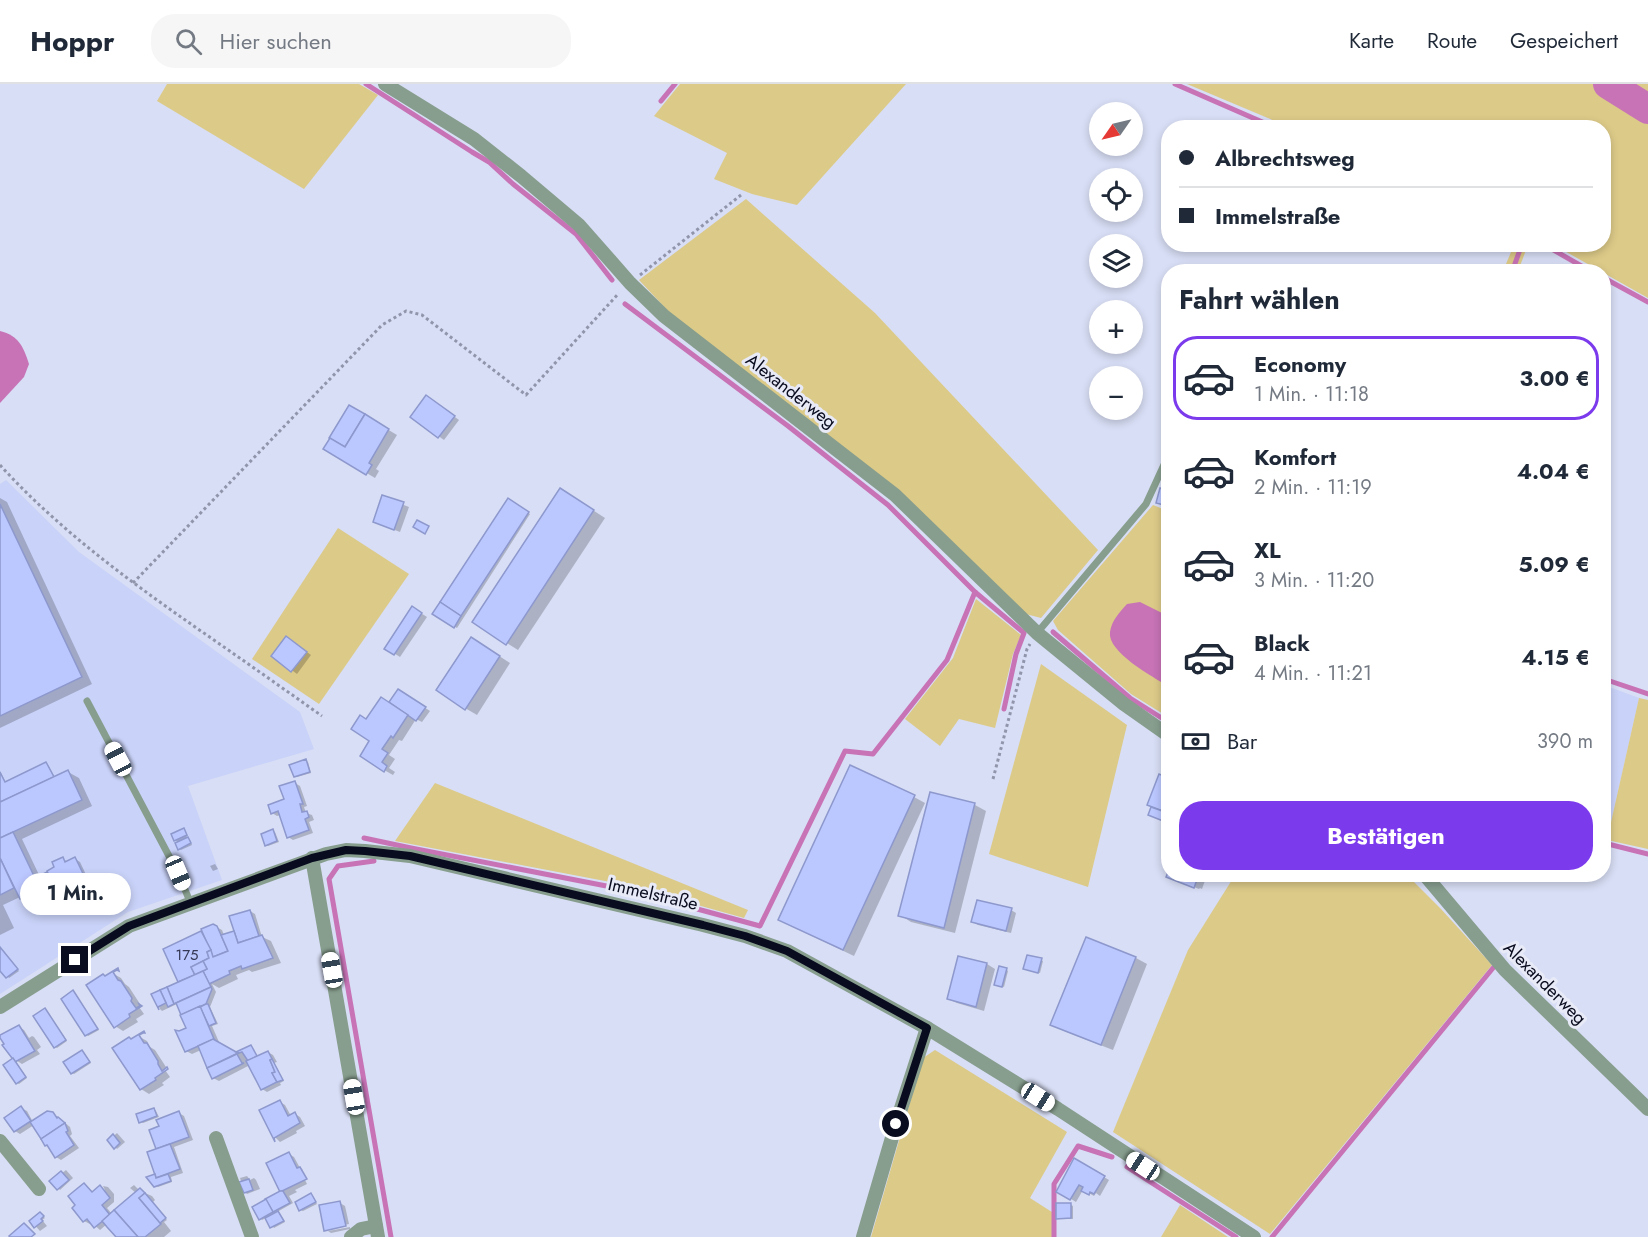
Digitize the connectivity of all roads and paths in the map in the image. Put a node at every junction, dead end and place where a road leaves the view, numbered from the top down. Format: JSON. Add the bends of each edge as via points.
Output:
{"nodes":[{"id":1,"x":385,"y":84,"type":"edge"},
{"id":2,"x":741,"y":195,"type":"dead end"},
{"id":3,"x":630,"y":284,"type":"junction"},
{"id":4,"x":0,"y":465,"type":"edge"},
{"id":5,"x":1161,"y":471,"type":"edge"},
{"id":6,"x":133,"y":583,"type":"junction"},
{"id":7,"x":1037,"y":633,"type":"junction"},
{"id":8,"x":87,"y":701,"type":"dead end"},
{"id":9,"x":322,"y":716,"type":"dead end"},
{"id":10,"x":1161,"y":730,"type":"edge"},
{"id":11,"x":993,"y":779,"type":"dead end"},
{"id":12,"x":312,"y":858,"type":"junction"},
{"id":13,"x":1431,"y":882,"type":"edge"},
{"id":14,"x":191,"y":904,"type":"junction"},
{"id":15,"x":0,"y":1007,"type":"edge"},
{"id":16,"x":927,"y":1028,"type":"junction"},
{"id":17,"x":1648,"y":1109,"type":"edge"},
{"id":18,"x":216,"y":1138,"type":"dead end"},
{"id":19,"x":0,"y":1141,"type":"edge"},
{"id":20,"x":39,"y":1189,"type":"dead end"},
{"id":21,"x":377,"y":1231,"type":"edge"},
{"id":22,"x":252,"y":1237,"type":"edge"},
{"id":23,"x":351,"y":1237,"type":"edge"},
{"id":24,"x":863,"y":1237,"type":"edge"},
{"id":25,"x":1254,"y":1237,"type":"edge"}],
"edges":[{"from":1,"to":3,"type":"street","name":"Alexanderweg","via":[[474,139],[521,176],[579,225]]},
{"from":2,"to":3,"type":"path"},
{"from":3,"to":6,"type":"path","via":[[526,395],[422,315],[406,311],[382,325]]},
{"from":3,"to":7,"type":"street","name":"Alexanderweg","via":[[664,316],[895,495]]},
{"from":4,"to":6,"type":"path","via":[[92,551]]},
{"from":5,"to":7,"type":"lane","via":[[1146,504]]},
{"from":6,"to":9,"type":"path"},
{"from":7,"to":10,"type":"street","name":"Alexanderweg"},
{"from":7,"to":11,"type":"path","via":[[1027,649]]},
{"from":8,"to":14,"type":"lane"},
{"from":12,"to":14,"type":"street","name":"Immelstraße"},
{"from":12,"to":16,"type":"street","name":"Immelstraße","via":[[346,850],[410,856],[735,933],[787,951]]},
{"from":12,"to":21,"type":"street"},
{"from":13,"to":17,"type":"street","name":"Alexanderweg","via":[[1505,970]]},
{"from":14,"to":15,"type":"street","name":"Immelstraße","via":[[129,926]]},
{"from":16,"to":24,"type":"street"},
{"from":16,"to":25,"type":"street","name":"Immelstraße"},
{"from":18,"to":22,"type":"street"},
{"from":19,"to":20,"type":"street"},
{"from":21,"to":23,"type":"street","via":[[361,1229]]}]}
